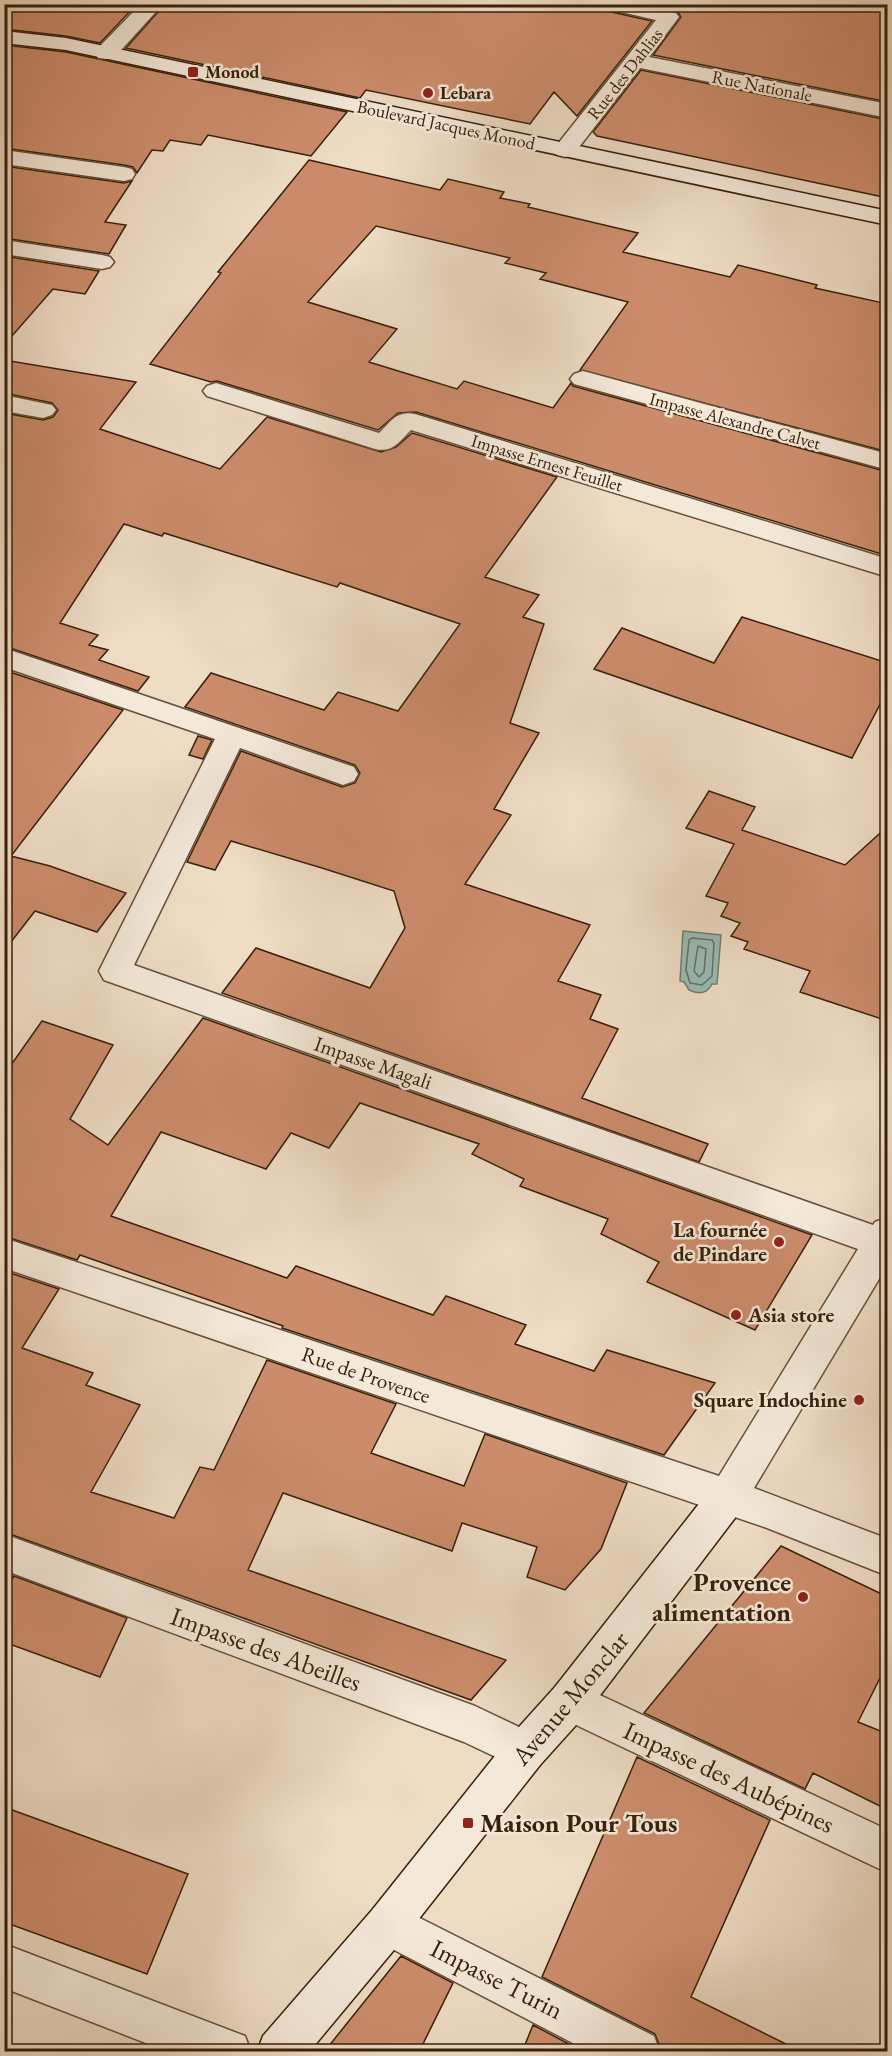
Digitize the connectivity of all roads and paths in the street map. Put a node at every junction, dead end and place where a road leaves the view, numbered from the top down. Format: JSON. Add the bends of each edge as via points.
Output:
{"nodes":[{"id":1,"x":153,"y":4,"type":"edge"},
{"id":2,"x":611,"y":4,"type":"edge"},
{"id":3,"x":4,"y":37,"type":"edge"},
{"id":4,"x":106,"y":53,"type":"junction"},
{"id":5,"x":636,"y":61,"type":"junction"},
{"id":6,"x":888,"y":111,"type":"edge"},
{"id":7,"x":565,"y":150,"type":"junction"},
{"id":8,"x":4,"y":157,"type":"edge"},
{"id":9,"x":124,"y":174,"type":"dead end"},
{"id":10,"x":888,"y":218,"type":"edge"},
{"id":11,"x":4,"y":248,"type":"edge"},
{"id":12,"x":102,"y":262,"type":"dead end"},
{"id":13,"x":583,"y":379,"type":"dead end"},
{"id":14,"x":216,"y":391,"type":"dead end"},
{"id":15,"x":4,"y":404,"type":"edge"},
{"id":16,"x":43,"y":410,"type":"dead end"},
{"id":17,"x":888,"y":462,"type":"edge"},
{"id":18,"x":888,"y":568,"type":"edge"},
{"id":19,"x":4,"y":657,"type":"edge"},
{"id":20,"x":232,"y":734,"type":"junction"},
{"id":21,"x":343,"y":774,"type":"dead end"},
{"id":22,"x":884,"y":1237,"type":"edge"},
{"id":23,"x":4,"y":1253,"type":"edge"},
{"id":24,"x":727,"y":1498,"type":"junction"},
{"id":25,"x":4,"y":1552,"type":"edge"},
{"id":26,"x":888,"y":1558,"type":"edge"},
{"id":27,"x":570,"y":1701,"type":"junction"},
{"id":28,"x":525,"y":1751,"type":"junction"},
{"id":29,"x":888,"y":1852,"type":"edge"},
{"id":30,"x":388,"y":1924,"type":"junction"},
{"id":31,"x":4,"y":1966,"type":"edge"},
{"id":32,"x":230,"y":2052,"type":"edge"},
{"id":33,"x":279,"y":2052,"type":"edge"},
{"id":34,"x":638,"y":2052,"type":"edge"}],
"edges":[{"from":1,"to":4,"type":"street"},
{"from":2,"to":5,"type":"street","name":"Rue des Dahlias","via":[[669,17]]},
{"from":3,"to":4,"type":"street","name":"Boulevard Jacques Monod"},
{"from":4,"to":7,"type":"street","name":"Boulevard Jacques Monod"},
{"from":5,"to":6,"type":"street","name":"Rue Nationale"},
{"from":5,"to":7,"type":"street","name":"Rue des Dahlias"},
{"from":7,"to":10,"type":"street","name":"Boulevard Jacques Monod"},
{"from":8,"to":9,"type":"street"},
{"from":11,"to":12,"type":"street"},
{"from":13,"to":17,"type":"street","name":"Impasse Alexandre Calvet"},
{"from":14,"to":18,"type":"street","name":"Impasse Ernest Feuillet","via":[[384,443],[406,420]]},
{"from":15,"to":16,"type":"street"},
{"from":19,"to":20,"type":"street"},
{"from":20,"to":21,"type":"street"},
{"from":20,"to":22,"type":"street","name":"Impasse Magali","via":[[115,971]]},
{"from":22,"to":24,"type":"street","name":"Avenue Monclar"},
{"from":23,"to":24,"type":"street","name":"Rue de Provence"},
{"from":24,"to":26,"type":"street","name":"Rue de Provence"},
{"from":24,"to":27,"type":"street","name":"Avenue Monclar"},
{"from":25,"to":28,"type":"street","name":"Impasse des Abeilles","via":[[475,1726]]},
{"from":27,"to":28,"type":"street","name":"Avenue Monclar"},
{"from":27,"to":29,"type":"street","name":"Impasse des Aubépines"},
{"from":28,"to":30,"type":"street","name":"Avenue Monclar"},
{"from":30,"to":33,"type":"street","name":"Avenue Monclar"},
{"from":30,"to":34,"type":"street","name":"Impasse Turin"},
{"from":31,"to":32,"type":"street"}]}
